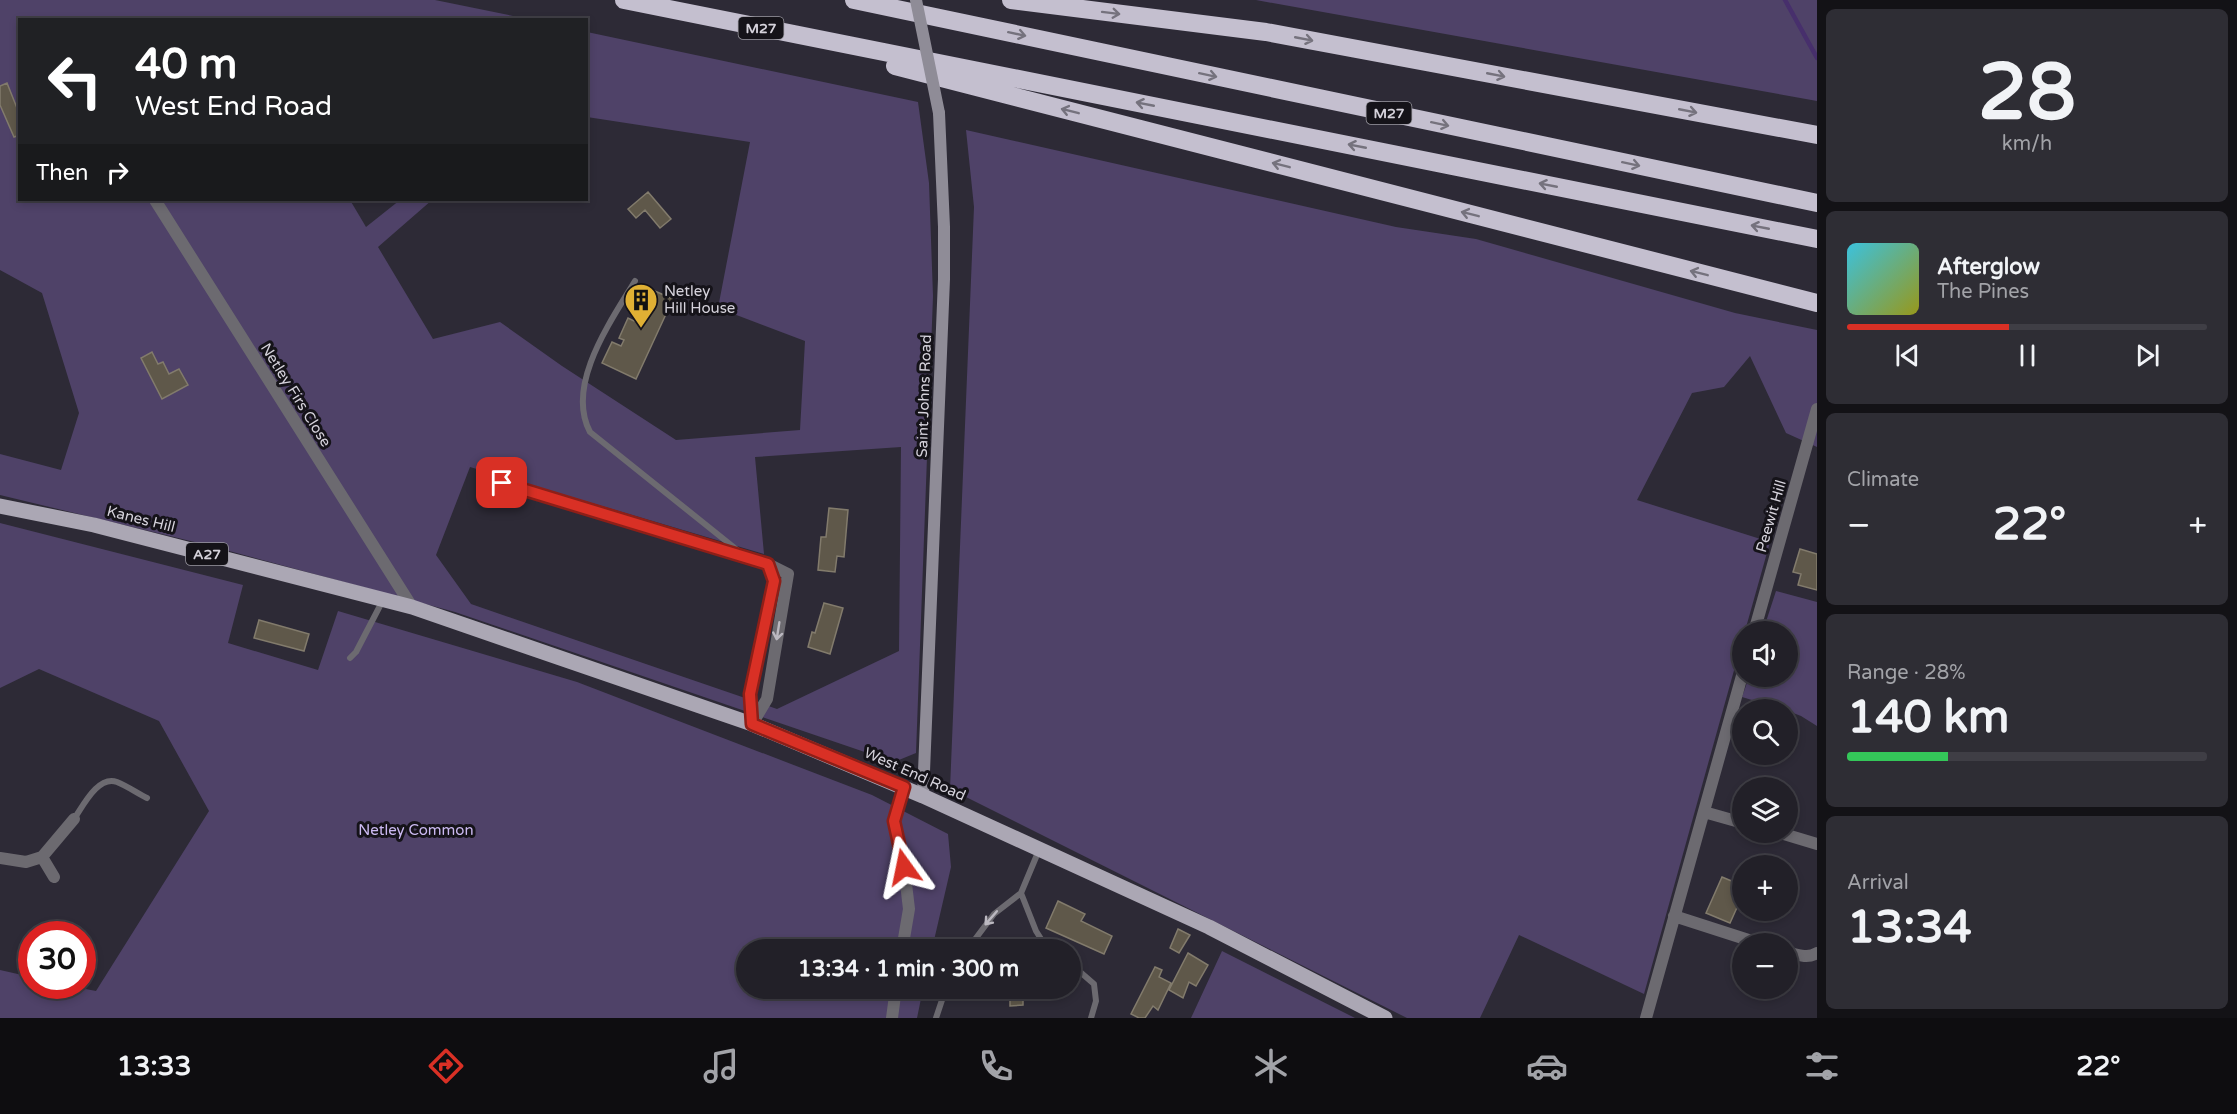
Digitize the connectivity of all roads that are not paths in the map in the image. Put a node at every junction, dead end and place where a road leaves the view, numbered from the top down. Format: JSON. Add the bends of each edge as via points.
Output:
{"nodes":[{"id":1,"x":624,"y":0,"type":"edge"},
{"id":2,"x":854,"y":0,"type":"edge"},
{"id":3,"x":916,"y":0,"type":"edge"},
{"id":4,"x":1011,"y":0,"type":"edge"},
{"id":5,"x":692,"y":14,"type":"junction"},
{"id":6,"x":1817,"y":135,"type":"edge"},
{"id":7,"x":156,"y":201,"type":"edge"},
{"id":8,"x":1817,"y":203,"type":"edge"},
{"id":9,"x":1817,"y":239,"type":"edge"},
{"id":10,"x":635,"y":281,"type":"dead end"},
{"id":11,"x":1817,"y":303,"type":"edge"},
{"id":12,"x":1817,"y":410,"type":"edge"},
{"id":13,"x":502,"y":483,"type":"dead end"},
{"id":14,"x":0,"y":506,"type":"edge"},
{"id":15,"x":749,"y":559,"type":"junction"},
{"id":16,"x":383,"y":600,"type":"junction"},
{"id":17,"x":412,"y":607,"type":"junction"},
{"id":18,"x":1757,"y":621,"type":"edge"},
{"id":19,"x":350,"y":658,"type":"dead end"},
{"id":20,"x":1739,"y":687,"type":"edge"},
{"id":21,"x":752,"y":724,"type":"junction"},
{"id":22,"x":904,"y":787,"type":"junction"},
{"id":23,"x":923,"y":796,"type":"junction"},
{"id":24,"x":147,"y":798,"type":"dead end"},
{"id":25,"x":1704,"y":812,"type":"junction"},
{"id":26,"x":74,"y":819,"type":"joint"},
{"id":27,"x":1732,"y":820,"type":"edge"},
{"id":28,"x":1798,"y":838,"type":"edge"},
{"id":29,"x":1817,"y":844,"type":"edge"},
{"id":30,"x":1039,"y":849,"type":"junction"},
{"id":31,"x":42,"y":857,"type":"junction"},
{"id":32,"x":0,"y":858,"type":"edge"},
{"id":33,"x":54,"y":878,"type":"dead end"},
{"id":34,"x":1022,"y":893,"type":"junction"},
{"id":35,"x":1674,"y":916,"type":"junction"},
{"id":36,"x":1732,"y":935,"type":"edge"},
{"id":37,"x":904,"y":939,"type":"edge"},
{"id":38,"x":975,"y":939,"type":"edge"},
{"id":39,"x":1041,"y":939,"type":"edge"},
{"id":40,"x":1817,"y":953,"type":"edge"},
{"id":41,"x":1798,"y":955,"type":"edge"},
{"id":42,"x":1081,"y":973,"type":"edge"},
{"id":43,"x":895,"y":999,"type":"edge"},
{"id":44,"x":942,"y":999,"type":"edge"},
{"id":45,"x":892,"y":1018,"type":"edge"},
{"id":46,"x":936,"y":1018,"type":"edge"},
{"id":47,"x":1091,"y":1018,"type":"edge"},
{"id":48,"x":1385,"y":1018,"type":"edge"},
{"id":49,"x":1646,"y":1018,"type":"edge"}],
"edges":[{"from":1,"to":5,"type":"highway","number":"M27"},
{"from":2,"to":8,"type":"highway","number":"M27","one_way":true},
{"from":3,"to":23,"type":"main road","name":"Saint Johns Road","bridge":true,"via":[[939,112],[944,227]]},
{"from":4,"to":6,"type":"highway","one_way":true,"via":[[1266,32]]},
{"from":9,"to":5,"type":"highway","number":"M27","one_way":true},
{"from":11,"to":5,"type":"highway","number":"M27","one_way":true},
{"from":7,"to":17,"type":"street","name":"Netley Firs Close"},
{"from":10,"to":15,"type":"lane","via":[[593,354],[584,381],[585,422],[590,432]]},
{"from":12,"to":18,"type":"street","name":"Peewit Hill"},
{"from":13,"to":15,"type":"street"},
{"from":14,"to":16,"type":"main road","name":"Kanes Hill","number":"A27","via":[[93,525]]},
{"from":15,"to":21,"type":"street","via":[[768,564],[774,581],[750,694]]},
{"from":16,"to":17,"type":"main road","name":"Kanes Hill","number":"A27"},
{"from":16,"to":19,"type":"lane"},
{"from":17,"to":21,"type":"main road","name":"West End Road","number":"A27"},
{"from":20,"to":25,"type":"street"},
{"from":21,"to":22,"type":"main road","name":"West End Road","number":"A27"},
{"from":22,"to":23,"type":"main road","name":"West End Road","number":"A27"},
{"from":22,"to":37,"type":"street","via":[[894,821],[909,909]]},
{"from":23,"to":30,"type":"main road","name":"West End Road","number":"A27"},
{"from":24,"to":26,"type":"lane","via":[[115,781],[106,782],[98,786]]},
{"from":25,"to":27,"type":"street"},
{"from":25,"to":35,"type":"street"},
{"from":26,"to":31,"type":"street"},
{"from":28,"to":29,"type":"street"},
{"from":30,"to":34,"type":"lane"},
{"from":30,"to":48,"type":"main road","name":"West End Road","number":"A27","via":[[1209,927]]},
{"from":31,"to":32,"type":"street","via":[[26,862]]},
{"from":31,"to":33,"type":"street"},
{"from":34,"to":38,"type":"lane","one_way":true,"via":[[994,914]]},
{"from":34,"to":39,"type":"lane"},
{"from":35,"to":36,"type":"street"},
{"from":35,"to":49,"type":"street"},
{"from":40,"to":41,"type":"street"},
{"from":42,"to":47,"type":"lane","via":[[1094,984],[1096,1001]]},
{"from":43,"to":45,"type":"street"},
{"from":44,"to":46,"type":"lane"}]}
